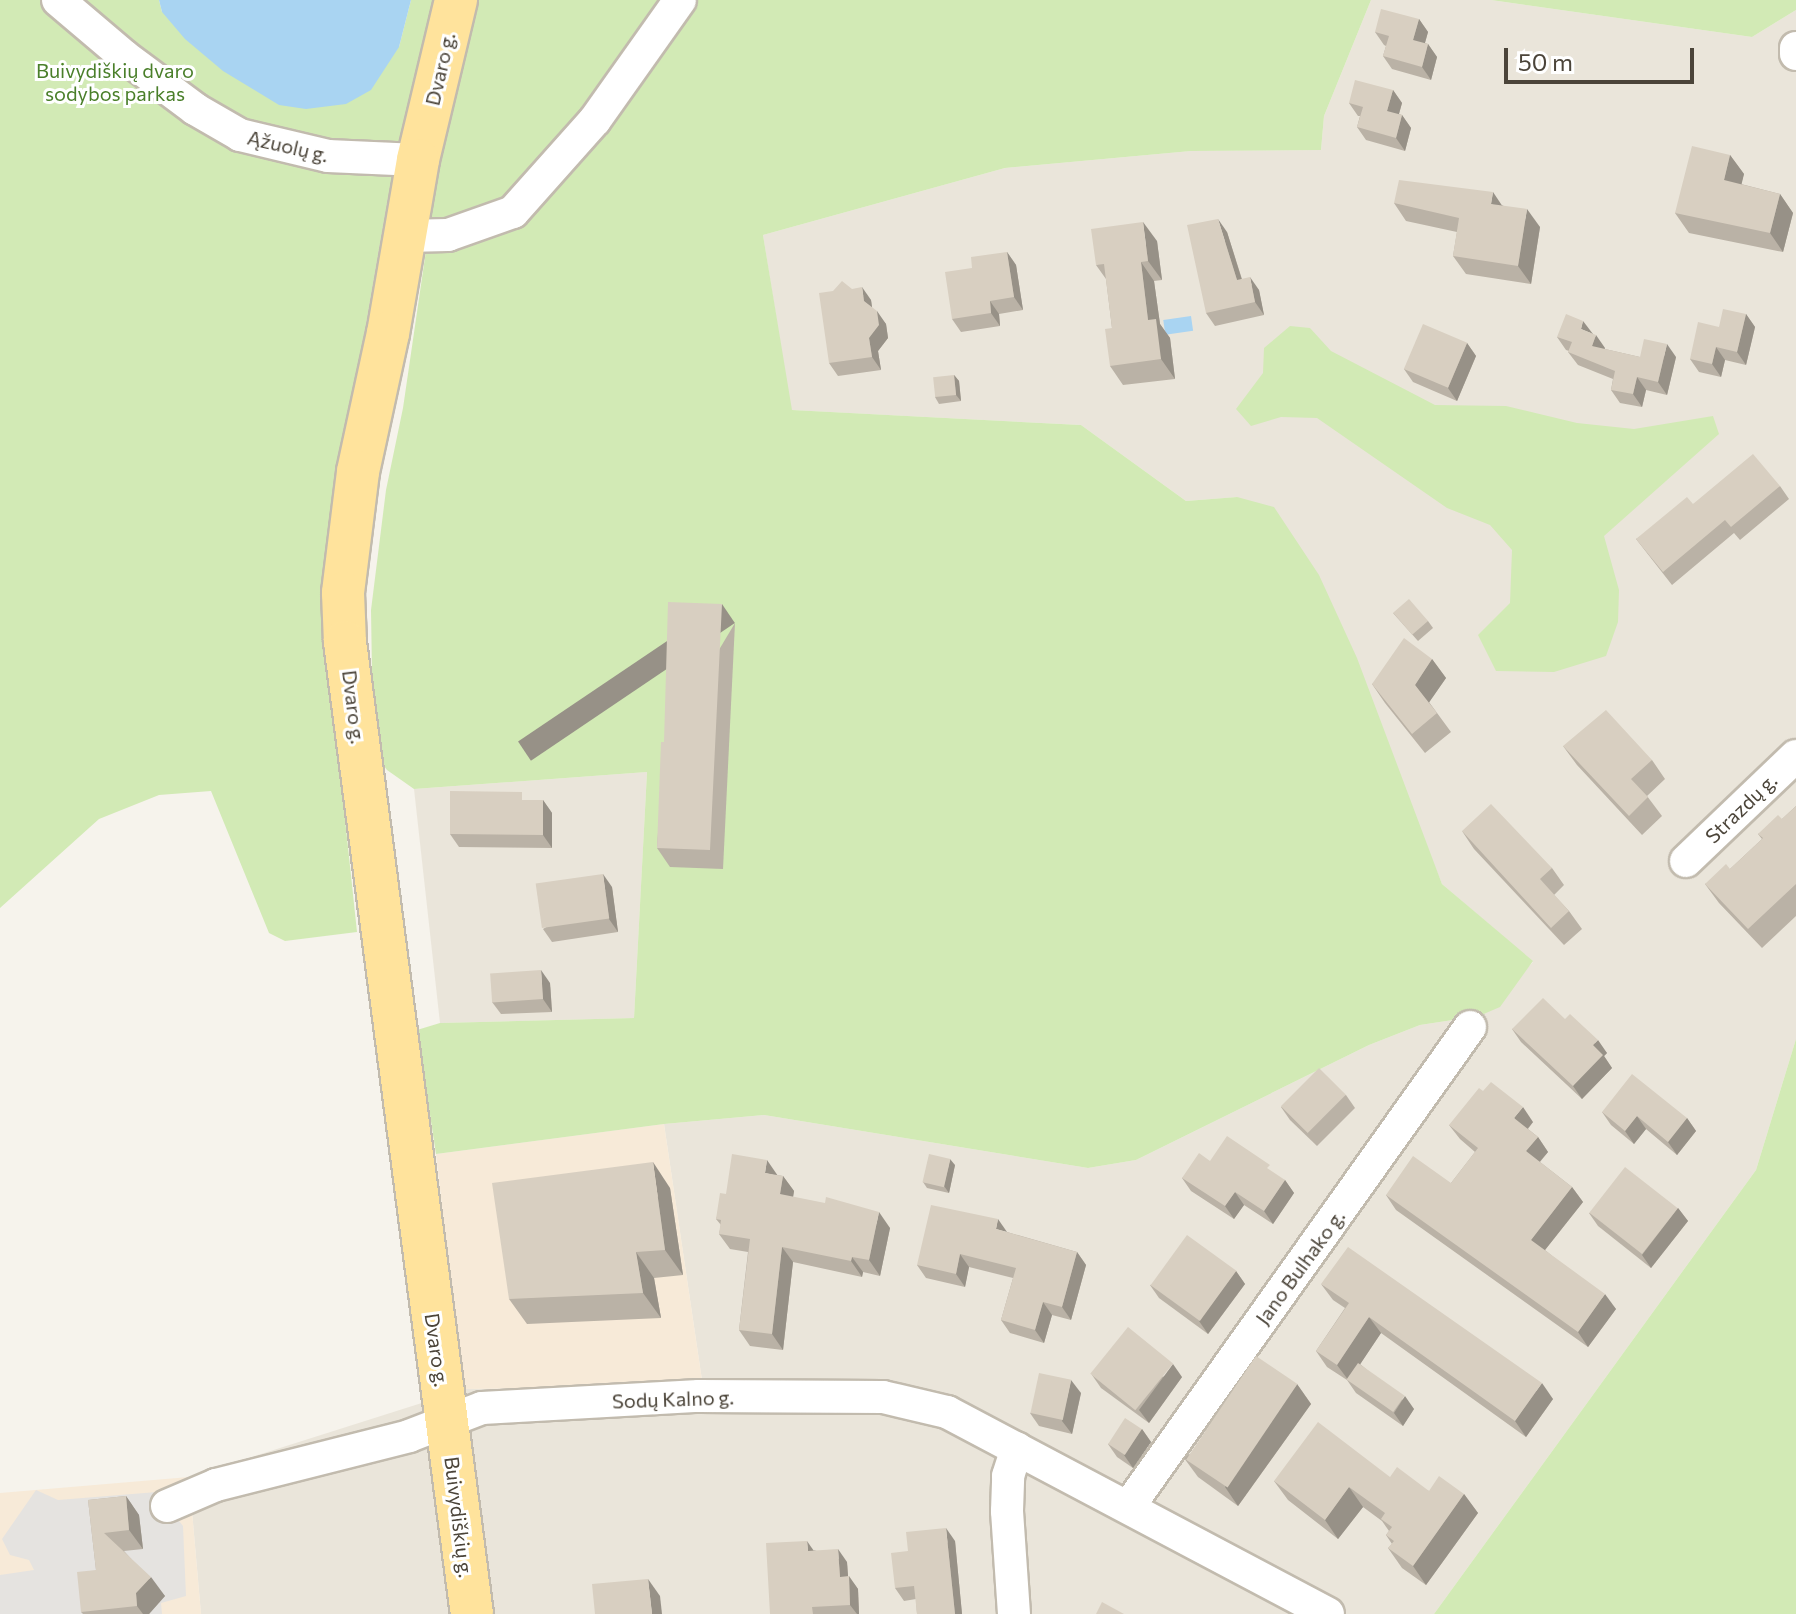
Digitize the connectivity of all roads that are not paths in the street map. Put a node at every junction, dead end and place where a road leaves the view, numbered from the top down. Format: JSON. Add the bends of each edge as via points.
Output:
{"nodes":[{"id":1,"x":58,"y":0,"type":"edge"},
{"id":2,"x":456,"y":0,"type":"edge"},
{"id":3,"x":680,"y":0,"type":"edge"},
{"id":4,"x":1796,"y":48,"type":"edge"},
{"id":5,"x":1796,"y":54,"type":"edge"},
{"id":6,"x":418,"y":160,"type":"junction"},
{"id":7,"x":404,"y":236,"type":"junction"},
{"id":8,"x":1796,"y":756,"type":"edge"},
{"id":9,"x":1686,"y":861,"type":"dead end"},
{"id":10,"x":1470,"y":1027,"type":"dead end"},
{"id":11,"x":446,"y":1420,"type":"junction"},
{"id":12,"x":1017,"y":1448,"type":"junction"},
{"id":13,"x":167,"y":1506,"type":"dead end"},
{"id":14,"x":1129,"y":1506,"type":"junction"},
{"id":15,"x":472,"y":1614,"type":"edge"},
{"id":16,"x":1014,"y":1614,"type":"edge"},
{"id":17,"x":1328,"y":1614,"type":"edge"}],
"edges":[{"from":1,"to":6,"type":"street","name":"Ąžuolų g.","via":[[195,109],[240,135],[328,156]]},
{"from":2,"to":6,"type":"main road","name":"Dvaro g."},
{"from":3,"to":7,"type":"street","via":[[595,120],[513,212],[448,235]]},
{"from":4,"to":5,"type":"street"},
{"from":6,"to":7,"type":"main road","name":"Dvaro g."},
{"from":7,"to":11,"type":"main road","name":"Dvaro g.","via":[[358,472],[343,593],[345,642]]},
{"from":8,"to":9,"type":"street","name":"Strazdų g."},
{"from":10,"to":14,"type":"street","name":"Jano Bulhako g."},
{"from":11,"to":12,"type":"street","name":"Sodų Kalno g.","via":[[482,1408],[699,1396],[883,1397],[947,1412]]},
{"from":11,"to":13,"type":"street","name":"Sodų Kalno g.","via":[[399,1439],[216,1485]]},
{"from":11,"to":15,"type":"main road","name":"Buivydiškių g."},
{"from":12,"to":14,"type":"street","name":"Sodų Kalno g."},
{"from":12,"to":16,"type":"street","via":[[1008,1476],[1007,1511]]},
{"from":14,"to":17,"type":"street","name":"Sodų Kalno g."}]}
